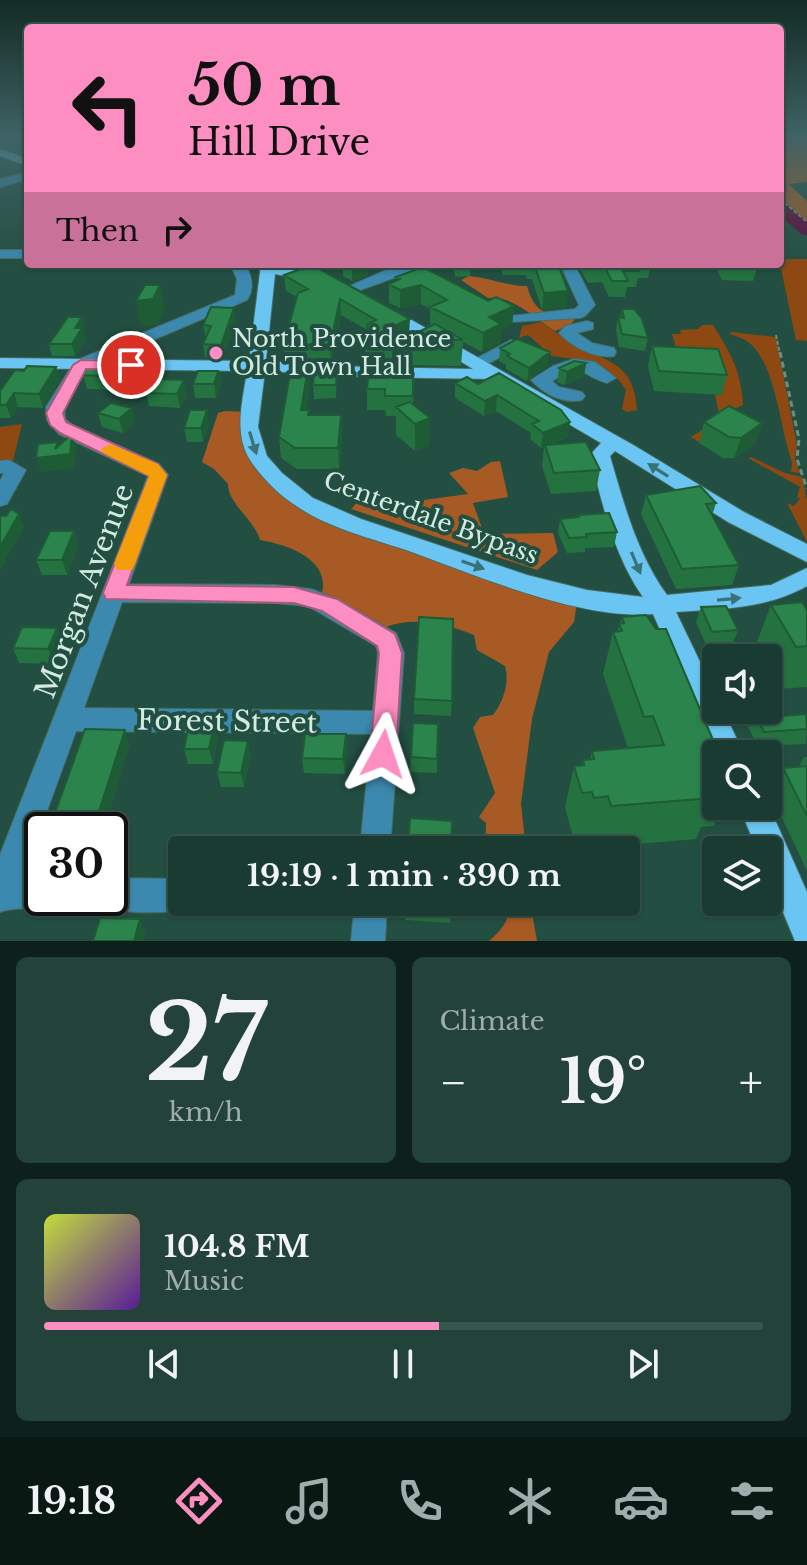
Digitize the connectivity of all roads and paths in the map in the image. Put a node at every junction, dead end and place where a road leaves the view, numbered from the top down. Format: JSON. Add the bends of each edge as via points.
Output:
{"nodes":[{"id":1,"x":784,"y":202,"type":"edge"},
{"id":2,"x":807,"y":222,"type":"edge"},
{"id":3,"x":0,"y":254,"type":"edge"},
{"id":4,"x":24,"y":254,"type":"edge"},
{"id":5,"x":240,"y":268,"type":"edge"},
{"id":6,"x":268,"y":268,"type":"edge"},
{"id":7,"x":277,"y":268,"type":"edge"},
{"id":8,"x":394,"y":268,"type":"edge"},
{"id":9,"x":569,"y":268,"type":"edge"},
{"id":10,"x":327,"y":274,"type":"edge"},
{"id":11,"x":516,"y":319,"type":"edge"},
{"id":12,"x":587,"y":326,"type":"dead end"},
{"id":13,"x":776,"y":335,"type":"dead end"},
{"id":14,"x":511,"y":345,"type":"edge"},
{"id":15,"x":608,"y":352,"type":"dead end"},
{"id":16,"x":0,"y":363,"type":"edge"},
{"id":17,"x":81,"y":365,"type":"junction"},
{"id":18,"x":254,"y":367,"type":"junction"},
{"id":19,"x":483,"y":369,"type":"junction"},
{"id":20,"x":315,"y":370,"type":"junction"},
{"id":21,"x":607,"y":378,"type":"dead end"},
{"id":22,"x":255,"y":391,"type":"junction"},
{"id":23,"x":576,"y":396,"type":"dead end"},
{"id":24,"x":613,"y":442,"type":"junction"},
{"id":25,"x":6,"y":467,"type":"edge"},
{"id":26,"x":807,"y":489,"type":"edge"},
{"id":27,"x":0,"y":499,"type":"edge"},
{"id":28,"x":774,"y":538,"type":"junction"},
{"id":29,"x":807,"y":554,"type":"edge"},
{"id":30,"x":802,"y":578,"type":"edge"},
{"id":31,"x":113,"y":593,"type":"junction"},
{"id":32,"x":661,"y":605,"type":"junction"},
{"id":33,"x":68,"y":719,"type":"junction"},
{"id":34,"x":386,"y":723,"type":"junction"},
{"id":35,"x":724,"y":740,"type":"edge"},
{"id":36,"x":760,"y":820,"type":"edge"},
{"id":37,"x":376,"y":836,"type":"edge"},
{"id":38,"x":24,"y":893,"type":"edge"},
{"id":39,"x":1,"y":894,"type":"edge"},
{"id":40,"x":128,"y":894,"type":"edge"},
{"id":41,"x":168,"y":895,"type":"edge"},
{"id":42,"x":370,"y":916,"type":"edge"},
{"id":43,"x":807,"y":930,"type":"edge"},
{"id":44,"x":368,"y":941,"type":"edge"}],
"edges":[{"from":1,"to":2,"type":"path"},
{"from":3,"to":4,"type":"street"},
{"from":5,"to":17,"type":"street","via":[[245,288],[235,302]]},
{"from":6,"to":18,"type":"main road","name":"Centerdale Bypass"},
{"from":7,"to":10,"type":"main road"},
{"from":8,"to":10,"type":"street"},
{"from":9,"to":11,"type":"street","via":[[587,305],[576,314]]},
{"from":10,"to":19,"type":"main road"},
{"from":12,"to":15,"type":"street","via":[[567,333]]},
{"from":13,"to":26,"type":"path"},
{"from":14,"to":19,"type":"street"},
{"from":16,"to":17,"type":"main road"},
{"from":17,"to":18,"type":"main road"},
{"from":17,"to":31,"type":"street","name":"Morgan Avenue","via":[[55,407],[59,425],[158,475]]},
{"from":18,"to":20,"type":"main road"},
{"from":18,"to":22,"type":"main road","name":"Centerdale Bypass"},
{"from":19,"to":20,"type":"main road"},
{"from":19,"to":24,"type":"main road"},
{"from":20,"to":22,"type":"main road","via":[[279,375]]},
{"from":21,"to":23,"type":"street","via":[[578,362],[540,380],[553,391]]},
{"from":22,"to":32,"type":"main road","name":"Centerdale Bypass","one_way":true,"via":[[249,427],[258,457],[306,503],[524,583],[587,599]]},
{"from":28,"to":24,"type":"main road","one_way":true},
{"from":24,"to":32,"type":"main road","one_way":true,"via":[[603,449],[600,461],[616,515]]},
{"from":25,"to":27,"type":"street","via":[[14,476]]},
{"from":28,"to":29,"type":"main road"},
{"from":28,"to":30,"type":"main road","name":"Centerdale Bypass","via":[[791,554]]},
{"from":32,"to":30,"type":"main road","name":"Centerdale Bypass","one_way":true,"via":[[776,593]]},
{"from":31,"to":33,"type":"street","name":"Morgan Avenue"},
{"from":31,"to":34,"type":"street","via":[[275,594],[329,605],[387,640],[391,653]]},
{"from":32,"to":35,"type":"main road"},
{"from":33,"to":34,"type":"street","name":"Forest Street"},
{"from":33,"to":39,"type":"street","name":"Morgan Avenue"},
{"from":34,"to":37,"type":"street"},
{"from":36,"to":43,"type":"main road"},
{"from":38,"to":39,"type":"street"},
{"from":40,"to":41,"type":"street"},
{"from":42,"to":44,"type":"street"}]}
